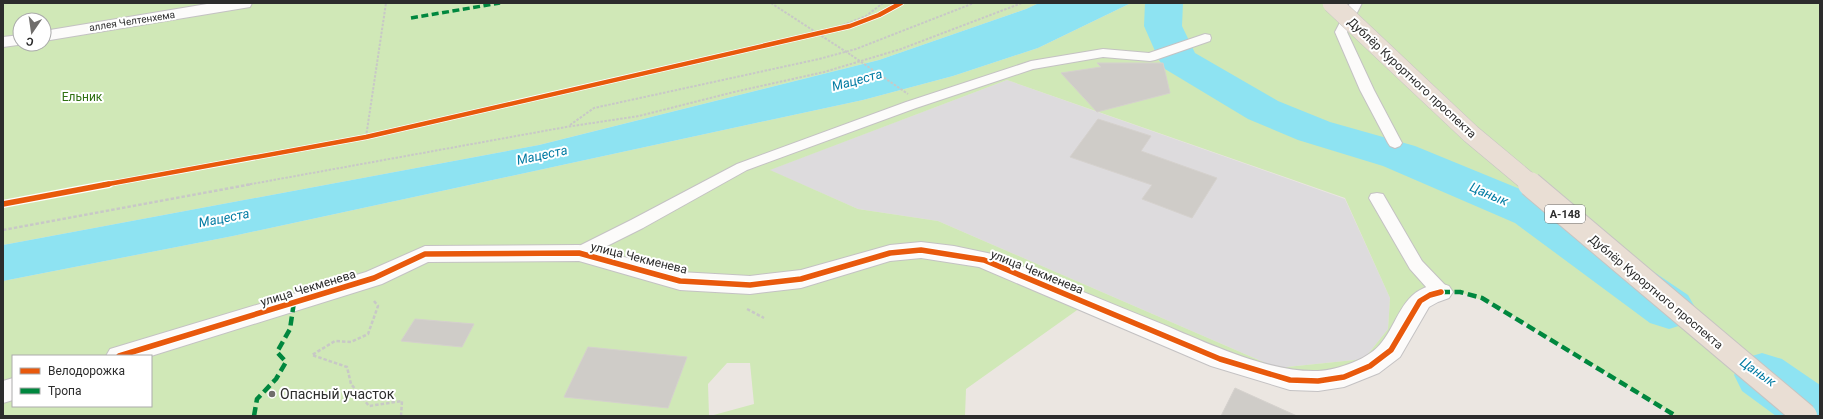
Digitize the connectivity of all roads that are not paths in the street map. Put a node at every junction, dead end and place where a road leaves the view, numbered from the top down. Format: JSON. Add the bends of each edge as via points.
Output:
{"nodes":[{"id":1,"x":244,"y":3,"type":"edge"},
{"id":2,"x":1332,"y":3,"type":"edge"},
{"id":3,"x":1356,"y":3,"type":"edge"},
{"id":4,"x":52,"y":35,"type":"edge"},
{"id":5,"x":1205,"y":38,"type":"dead end"},
{"id":6,"x":1395,"y":143,"type":"dead end"},
{"id":7,"x":1377,"y":198,"type":"dead end"},
{"id":8,"x":579,"y":253,"type":"junction"},
{"id":9,"x":1441,"y":292,"type":"joint"},
{"id":10,"x":122,"y":355,"type":"edge"},
{"id":11,"x":1805,"y":416,"type":"edge"}],
"edges":[{"from":1,"to":4,"type":"street","name":"аллея Челтенхема"},
{"from":2,"to":11,"type":"highway","name":"Дублёр Курортного проспекта","number":"А-148","bridge":true,"via":[[1471,134]]},
{"from":3,"to":6,"type":"lane","via":[[1342,32],[1367,90]]},
{"from":5,"to":8,"type":"lane","via":[[1150,58],[1103,53],[1030,66],[911,105],[742,167]]},
{"from":7,"to":9,"type":"lane","via":[[1416,265]]},
{"from":8,"to":9,"type":"street","name":"улица Чекменева","via":[[680,281],[750,285],[800,279],[890,253],[921,250],[954,254],[984,260],[1220,358],[1290,380],[1318,381],[1344,377],[1370,366],[1391,350],[1420,301]]},
{"from":8,"to":10,"type":"street","name":"улица Чекменева","via":[[425,254],[374,278]]}]}
